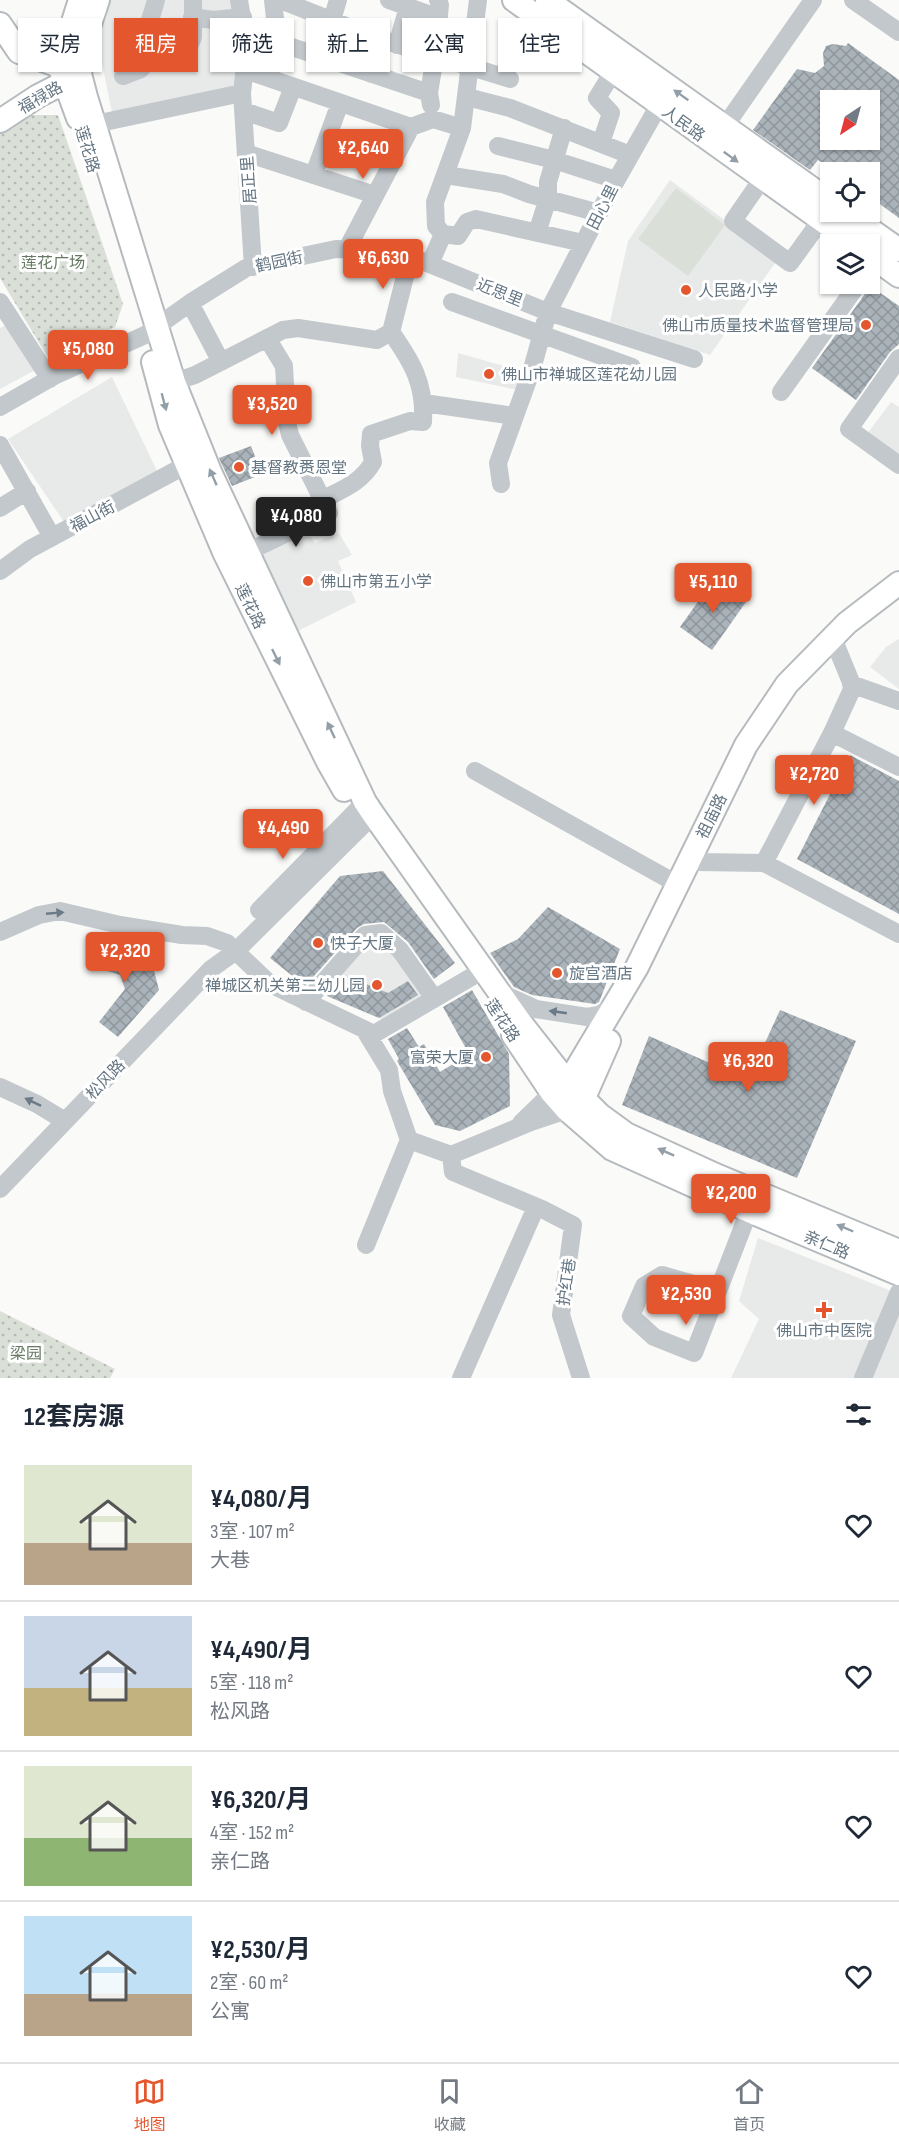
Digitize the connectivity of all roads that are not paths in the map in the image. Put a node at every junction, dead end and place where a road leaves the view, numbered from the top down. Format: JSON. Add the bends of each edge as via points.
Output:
{"nodes":[{"id":1,"x":80,"y":0,"type":"edge"},
{"id":2,"x":98,"y":0,"type":"edge"},
{"id":3,"x":156,"y":0,"type":"edge"},
{"id":4,"x":273,"y":0,"type":"edge"},
{"id":5,"x":280,"y":0,"type":"edge"},
{"id":6,"x":338,"y":0,"type":"edge"},
{"id":7,"x":388,"y":0,"type":"edge"},
{"id":8,"x":478,"y":0,"type":"edge"},
{"id":9,"x":514,"y":0,"type":"edge"},
{"id":10,"x":813,"y":0,"type":"edge"},
{"id":11,"x":853,"y":0,"type":"edge"},
{"id":12,"x":557,"y":3,"type":"edge"},
{"id":13,"x":408,"y":7,"type":"junction"},
{"id":14,"x":241,"y":8,"type":"edge"},
{"id":15,"x":193,"y":9,"type":"edge"},
{"id":16,"x":438,"y":9,"type":"edge"},
{"id":17,"x":151,"y":18,"type":"edge"},
{"id":18,"x":327,"y":18,"type":"edge"},
{"id":19,"x":333,"y":18,"type":"edge"},
{"id":20,"x":476,"y":18,"type":"edge"},
{"id":21,"x":0,"y":24,"type":"edge"},
{"id":22,"x":899,"y":32,"type":"edge"},
{"id":23,"x":390,"y":42,"type":"joint"},
{"id":24,"x":402,"y":46,"type":"edge"},
{"id":25,"x":133,"y":72,"type":"edge"},
{"id":26,"x":245,"y":72,"type":"edge"},
{"id":27,"x":251,"y":72,"type":"edge"},
{"id":28,"x":432,"y":72,"type":"edge"},
{"id":29,"x":470,"y":72,"type":"edge"},
{"id":30,"x":486,"y":72,"type":"edge"},
{"id":31,"x":613,"y":72,"type":"junction"},
{"id":32,"x":68,"y":74,"type":"junction"},
{"id":33,"x":371,"y":74,"type":"joint"},
{"id":34,"x":123,"y":76,"type":"dead end"},
{"id":35,"x":510,"y":79,"type":"dead end"},
{"id":36,"x":293,"y":87,"type":"junction"},
{"id":37,"x":429,"y":93,"type":"junction"},
{"id":38,"x":467,"y":97,"type":"junction"},
{"id":39,"x":243,"y":102,"type":"junction"},
{"id":40,"x":340,"y":103,"type":"junction"},
{"id":41,"x":0,"y":105,"type":"edge"},
{"id":42,"x":659,"y":105,"type":"junction"},
{"id":43,"x":433,"y":119,"type":"junction"},
{"id":44,"x":0,"y":121,"type":"edge"},
{"id":45,"x":95,"y":124,"type":"junction"},
{"id":46,"x":725,"y":126,"type":"junction"},
{"id":47,"x":411,"y":127,"type":"junction"},
{"id":48,"x":462,"y":128,"type":"junction"},
{"id":49,"x":564,"y":128,"type":"junction"},
{"id":50,"x":601,"y":143,"type":"junction"},
{"id":51,"x":498,"y":146,"type":"dead end"},
{"id":52,"x":246,"y":153,"type":"junction"},
{"id":53,"x":630,"y":155,"type":"junction"},
{"id":54,"x":554,"y":160,"type":"junction"},
{"id":55,"x":314,"y":174,"type":"junction"},
{"id":56,"x":446,"y":175,"type":"junction"},
{"id":57,"x":762,"y":179,"type":"junction"},
{"id":58,"x":616,"y":180,"type":"junction"},
{"id":59,"x":375,"y":195,"type":"junction"},
{"id":60,"x":548,"y":198,"type":"junction"},
{"id":61,"x":820,"y":206,"type":"edge"},
{"id":62,"x":820,"y":208,"type":"edge"},
{"id":63,"x":599,"y":213,"type":"junction"},
{"id":64,"x":820,"y":220,"type":"edge"},
{"id":65,"x":836,"y":222,"type":"edge"},
{"id":66,"x":858,"y":222,"type":"edge"},
{"id":67,"x":537,"y":233,"type":"junction"},
{"id":68,"x":443,"y":234,"type":"junction"},
{"id":69,"x":846,"y":234,"type":"edge"},
{"id":70,"x":584,"y":243,"type":"junction"},
{"id":71,"x":347,"y":249,"type":"junction"},
{"id":72,"x":899,"y":250,"type":"edge"},
{"id":73,"x":410,"y":256,"type":"junction"},
{"id":74,"x":430,"y":264,"type":"junction"},
{"id":75,"x":880,"y":265,"type":"edge"},
{"id":76,"x":253,"y":267,"type":"junction"},
{"id":77,"x":899,"y":276,"type":"edge"},
{"id":78,"x":851,"y":294,"type":"edge"},
{"id":79,"x":0,"y":302,"type":"edge"},
{"id":80,"x":452,"y":302,"type":"dead end"},
{"id":81,"x":190,"y":303,"type":"junction"},
{"id":82,"x":548,"y":312,"type":"junction"},
{"id":83,"x":5,"y":321,"type":"edge"},
{"id":84,"x":151,"y":330,"type":"junction"},
{"id":85,"x":391,"y":332,"type":"junction"},
{"id":86,"x":542,"y":335,"type":"junction"},
{"id":87,"x":267,"y":338,"type":"junction"},
{"id":88,"x":899,"y":358,"type":"edge"},
{"id":89,"x":694,"y":359,"type":"dead end"},
{"id":90,"x":221,"y":362,"type":"junction"},
{"id":91,"x":632,"y":367,"type":"dead end"},
{"id":92,"x":50,"y":379,"type":"junction"},
{"id":93,"x":174,"y":382,"type":"junction"},
{"id":94,"x":781,"y":392,"type":"dead end"},
{"id":95,"x":424,"y":403,"type":"junction"},
{"id":96,"x":0,"y":407,"type":"edge"},
{"id":97,"x":515,"y":416,"type":"junction"},
{"id":98,"x":0,"y":445,"type":"edge"},
{"id":99,"x":186,"y":465,"type":"junction"},
{"id":100,"x":899,"y":465,"type":"edge"},
{"id":101,"x":501,"y":484,"type":"dead end"},
{"id":102,"x":27,"y":491,"type":"junction"},
{"id":103,"x":327,"y":506,"type":"junction"},
{"id":104,"x":0,"y":508,"type":"edge"},
{"id":105,"x":52,"y":537,"type":"junction"},
{"id":106,"x":247,"y":552,"type":"junction"},
{"id":107,"x":0,"y":571,"type":"edge"},
{"id":108,"x":899,"y":583,"type":"edge"},
{"id":109,"x":899,"y":597,"type":"edge"},
{"id":110,"x":837,"y":648,"type":"junction"},
{"id":111,"x":851,"y":684,"type":"junction"},
{"id":112,"x":899,"y":702,"type":"edge"},
{"id":113,"x":832,"y":733,"type":"junction"},
{"id":114,"x":899,"y":767,"type":"edge"},
{"id":115,"x":475,"y":771,"type":"dead end"},
{"id":116,"x":364,"y":813,"type":"junction"},
{"id":117,"x":697,"y":861,"type":"junction"},
{"id":118,"x":764,"y":863,"type":"junction"},
{"id":119,"x":677,"y":884,"type":"junction"},
{"id":120,"x":0,"y":932,"type":"edge"},
{"id":121,"x":899,"y":934,"type":"edge"},
{"id":122,"x":231,"y":947,"type":"junction"},
{"id":123,"x":473,"y":976,"type":"junction"},
{"id":124,"x":499,"y":992,"type":"junction"},
{"id":125,"x":434,"y":998,"type":"junction"},
{"id":126,"x":306,"y":1002,"type":"junction"},
{"id":127,"x":614,"y":1006,"type":"junction"},
{"id":128,"x":364,"y":1029,"type":"junction"},
{"id":129,"x":0,"y":1087,"type":"edge"},
{"id":130,"x":568,"y":1097,"type":"junction"},
{"id":131,"x":65,"y":1121,"type":"junction"},
{"id":132,"x":409,"y":1140,"type":"junction"},
{"id":133,"x":452,"y":1163,"type":"junction"},
{"id":134,"x":0,"y":1190,"type":"edge"},
{"id":135,"x":536,"y":1207,"type":"junction"},
{"id":136,"x":749,"y":1211,"type":"junction"},
{"id":137,"x":366,"y":1245,"type":"dead end"},
{"id":138,"x":899,"y":1251,"type":"edge"},
{"id":139,"x":899,"y":1274,"type":"edge"},
{"id":140,"x":718,"y":1291,"type":"junction"},
{"id":141,"x":899,"y":1292,"type":"edge"},
{"id":142,"x":461,"y":1378,"type":"edge"},
{"id":143,"x":581,"y":1378,"type":"edge"},
{"id":144,"x":863,"y":1378,"type":"edge"}],
"edges":[{"from":1,"to":32,"type":"main road"},
{"from":2,"to":32,"type":"main road"},
{"from":3,"to":17,"type":"street"},
{"from":4,"to":33,"type":"street","via":[[277,37],[283,44]]},
{"from":5,"to":18,"type":"street"},
{"from":6,"to":19,"type":"street"},
{"from":7,"to":13,"type":"street"},
{"from":8,"to":20,"type":"street"},
{"from":9,"to":31,"type":"main road","name":"人民路"},
{"from":10,"to":46,"type":"street"},
{"from":11,"to":22,"type":"street"},
{"from":46,"to":12,"type":"main road","name":"人民路","one_way":true},
{"from":13,"to":16,"type":"street"},
{"from":13,"to":23,"type":"street"},
{"from":14,"to":15,"type":"street","via":[[213,20]]},
{"from":21,"to":32,"type":"main road","via":[[19,52]]},
{"from":23,"to":24,"type":"street"},
{"from":25,"to":34,"type":"street"},
{"from":26,"to":39,"type":"street","name":"居正里"},
{"from":27,"to":36,"type":"street"},
{"from":28,"to":37,"type":"street"},
{"from":29,"to":38,"type":"street"},
{"from":30,"to":35,"type":"street"},
{"from":31,"to":42,"type":"main road","name":"人民路"},
{"from":31,"to":50,"type":"street","via":[[597,98],[611,113]]},
{"from":32,"to":41,"type":"main road","name":"福禄路"},
{"from":32,"to":44,"type":"main road","name":"福禄路"},
{"from":32,"to":45,"type":"main road","name":"莲花路"},
{"from":32,"to":84,"type":"main road","name":"莲花路","via":[[81,127]]},
{"from":33,"to":37,"type":"street"},
{"from":36,"to":39,"type":"street","via":[[279,123]]},
{"from":36,"to":40,"type":"street"},
{"from":37,"to":43,"type":"street"},
{"from":38,"to":48,"type":"street"},
{"from":38,"to":49,"type":"street"},
{"from":39,"to":45,"type":"street"},
{"from":39,"to":52,"type":"street","name":"居正里"},
{"from":40,"to":47,"type":"street"},
{"from":40,"to":55,"type":"street"},
{"from":42,"to":53,"type":"street","name":"田心里"},
{"from":42,"to":57,"type":"main road","name":"人民路","one_way":true},
{"from":43,"to":47,"type":"street"},
{"from":43,"to":48,"type":"street"},
{"from":45,"to":84,"type":"main road","name":"莲花路"},
{"from":46,"to":61,"type":"main road","name":"人民路"},
{"from":47,"to":59,"type":"street"},
{"from":48,"to":56,"type":"street"},
{"from":49,"to":50,"type":"street"},
{"from":49,"to":54,"type":"street"},
{"from":50,"to":53,"type":"street"},
{"from":51,"to":54,"type":"street"},
{"from":52,"to":55,"type":"street"},
{"from":52,"to":76,"type":"street","name":"居正里"},
{"from":53,"to":58,"type":"street","name":"田心里"},
{"from":54,"to":58,"type":"street"},
{"from":54,"to":60,"type":"street"},
{"from":55,"to":59,"type":"street"},
{"from":56,"to":60,"type":"street","via":[[503,184]]},
{"from":56,"to":68,"type":"street","via":[[435,202],[436,226]]},
{"from":57,"to":62,"type":"main road","name":"人民路"},
{"from":57,"to":64,"type":"street","via":[[733,221],[790,263]]},
{"from":58,"to":63,"type":"street","name":"田心里"},
{"from":59,"to":71,"type":"street"},
{"from":60,"to":63,"type":"street"},
{"from":60,"to":67,"type":"street"},
{"from":63,"to":70,"type":"street","name":"田心里"},
{"from":65,"to":69,"type":"main road","name":"人民路"},
{"from":66,"to":72,"type":"main road"},
{"from":67,"to":68,"type":"street","via":[[476,219],[467,222],[458,236]]},
{"from":67,"to":70,"type":"street"},
{"from":68,"to":74,"type":"street"},
{"from":70,"to":82,"type":"street","name":"田心里"},
{"from":71,"to":73,"type":"street","name":"近思里","via":[[397,251]]},
{"from":71,"to":76,"type":"street","name":"鹤园街"},
{"from":73,"to":74,"type":"street","name":"近思里"},
{"from":73,"to":85,"type":"street"},
{"from":74,"to":82,"type":"street","name":"近思里"},
{"from":75,"to":77,"type":"main road"},
{"from":76,"to":81,"type":"street","name":"鹤园街"},
{"from":78,"to":94,"type":"street"},
{"from":79,"to":83,"type":"street"},
{"from":80,"to":86,"type":"street"},
{"from":81,"to":84,"type":"street","name":"鹤园街"},
{"from":81,"to":90,"type":"street"},
{"from":82,"to":86,"type":"street","name":"田心里"},
{"from":82,"to":89,"type":"street","name":"近思里"},
{"from":83,"to":92,"type":"street"},
{"from":84,"to":92,"type":"street","name":"鹤园街"},
{"from":84,"to":93,"type":"main road","name":"莲花路"},
{"from":84,"to":99,"type":"main road","name":"莲花路","one_way":true,"via":[[170,425]]},
{"from":85,"to":87,"type":"street","via":[[377,340],[298,328]]},
{"from":85,"to":95,"type":"street","via":[[413,363]]},
{"from":86,"to":91,"type":"street"},
{"from":86,"to":97,"type":"street","name":"田心里"},
{"from":87,"to":90,"type":"street"},
{"from":87,"to":103,"type":"street","via":[[284,366],[290,435]]},
{"from":88,"to":100,"type":"street","via":[[849,429]]},
{"from":90,"to":93,"type":"street"},
{"from":92,"to":96,"type":"street","name":"鹤园街"},
{"from":106,"to":93,"type":"main road","name":"莲花路","one_way":true},
{"from":95,"to":97,"type":"street"},
{"from":95,"to":103,"type":"street","via":[[423,422],[410,421],[371,434],[373,462],[368,472]]},
{"from":97,"to":101,"type":"street","name":"田心里","via":[[498,462]]},
{"from":98,"to":102,"type":"street"},
{"from":99,"to":105,"type":"street","name":"福山街"},
{"from":99,"to":116,"type":"main road","name":"莲花路","one_way":true,"via":[[224,552],[328,762]]},
{"from":102,"to":104,"type":"street"},
{"from":102,"to":105,"type":"street"},
{"from":103,"to":106,"type":"street"},
{"from":105,"to":107,"type":"street","name":"福山街"},
{"from":116,"to":106,"type":"main road","name":"莲花路","one_way":true},
{"from":108,"to":119,"type":"main road","name":"祖庙路","via":[[847,623],[787,684],[746,745]]},
{"from":109,"to":110,"type":"main road","name":"祖庙路","via":[[855,629]]},
{"from":110,"to":111,"type":"street"},
{"from":110,"to":117,"type":"main road","name":"祖庙路","via":[[796,687],[752,749]]},
{"from":111,"to":112,"type":"street"},
{"from":111,"to":113,"type":"street"},
{"from":113,"to":114,"type":"street"},
{"from":113,"to":118,"type":"street"},
{"from":115,"to":119,"type":"street"},
{"from":116,"to":122,"type":"street"},
{"from":116,"to":123,"type":"main road","name":"莲花路"},
{"from":116,"to":124,"type":"main road","name":"莲花路"},
{"from":117,"to":118,"type":"street"},
{"from":117,"to":130,"type":"main road","name":"祖庙路","via":[[598,1063]]},
{"from":118,"to":121,"type":"street"},
{"from":119,"to":127,"type":"main road","name":"祖庙路"},
{"from":120,"to":122,"type":"street","one_way":true,"via":[[39,915],[60,911],[120,925],[207,936]]},
{"from":122,"to":126,"type":"street","via":[[270,984]]},
{"from":122,"to":131,"type":"street","name":"松风路"},
{"from":123,"to":125,"type":"street"},
{"from":123,"to":130,"type":"main road","name":"莲花路"},
{"from":127,"to":124,"type":"street","one_way":true,"via":[[587,1017],[536,1010]]},
{"from":124,"to":130,"type":"main road","name":"莲花路"},
{"from":125,"to":126,"type":"street","via":[[400,950],[381,933],[365,935]]},
{"from":125,"to":128,"type":"street","via":[[374,1034]]},
{"from":126,"to":128,"type":"street"},
{"from":127,"to":130,"type":"main road","name":"祖庙路"},
{"from":128,"to":132,"type":"street","via":[[389,1070]]},
{"from":131,"to":129,"type":"street","one_way":true},
{"from":130,"to":133,"type":"street"},
{"from":130,"to":136,"type":"main road","name":"亲仁路","via":[[612,1149]]},
{"from":138,"to":130,"type":"main road","name":"亲仁路","one_way":true,"via":[[626,1134]]},
{"from":131,"to":134,"type":"street","name":"松风路"},
{"from":132,"to":133,"type":"street"},
{"from":132,"to":137,"type":"street"},
{"from":133,"to":135,"type":"street"},
{"from":135,"to":142,"type":"street"},
{"from":135,"to":143,"type":"street","name":"护红巷","via":[[573,1225],[561,1316]]},
{"from":136,"to":139,"type":"main road","name":"亲仁路"},
{"from":136,"to":140,"type":"street"},
{"from":140,"to":140,"type":"street","via":[[694,1353],[654,1337],[631,1316],[644,1286],[662,1275]]},
{"from":141,"to":144,"type":"street"}]}
